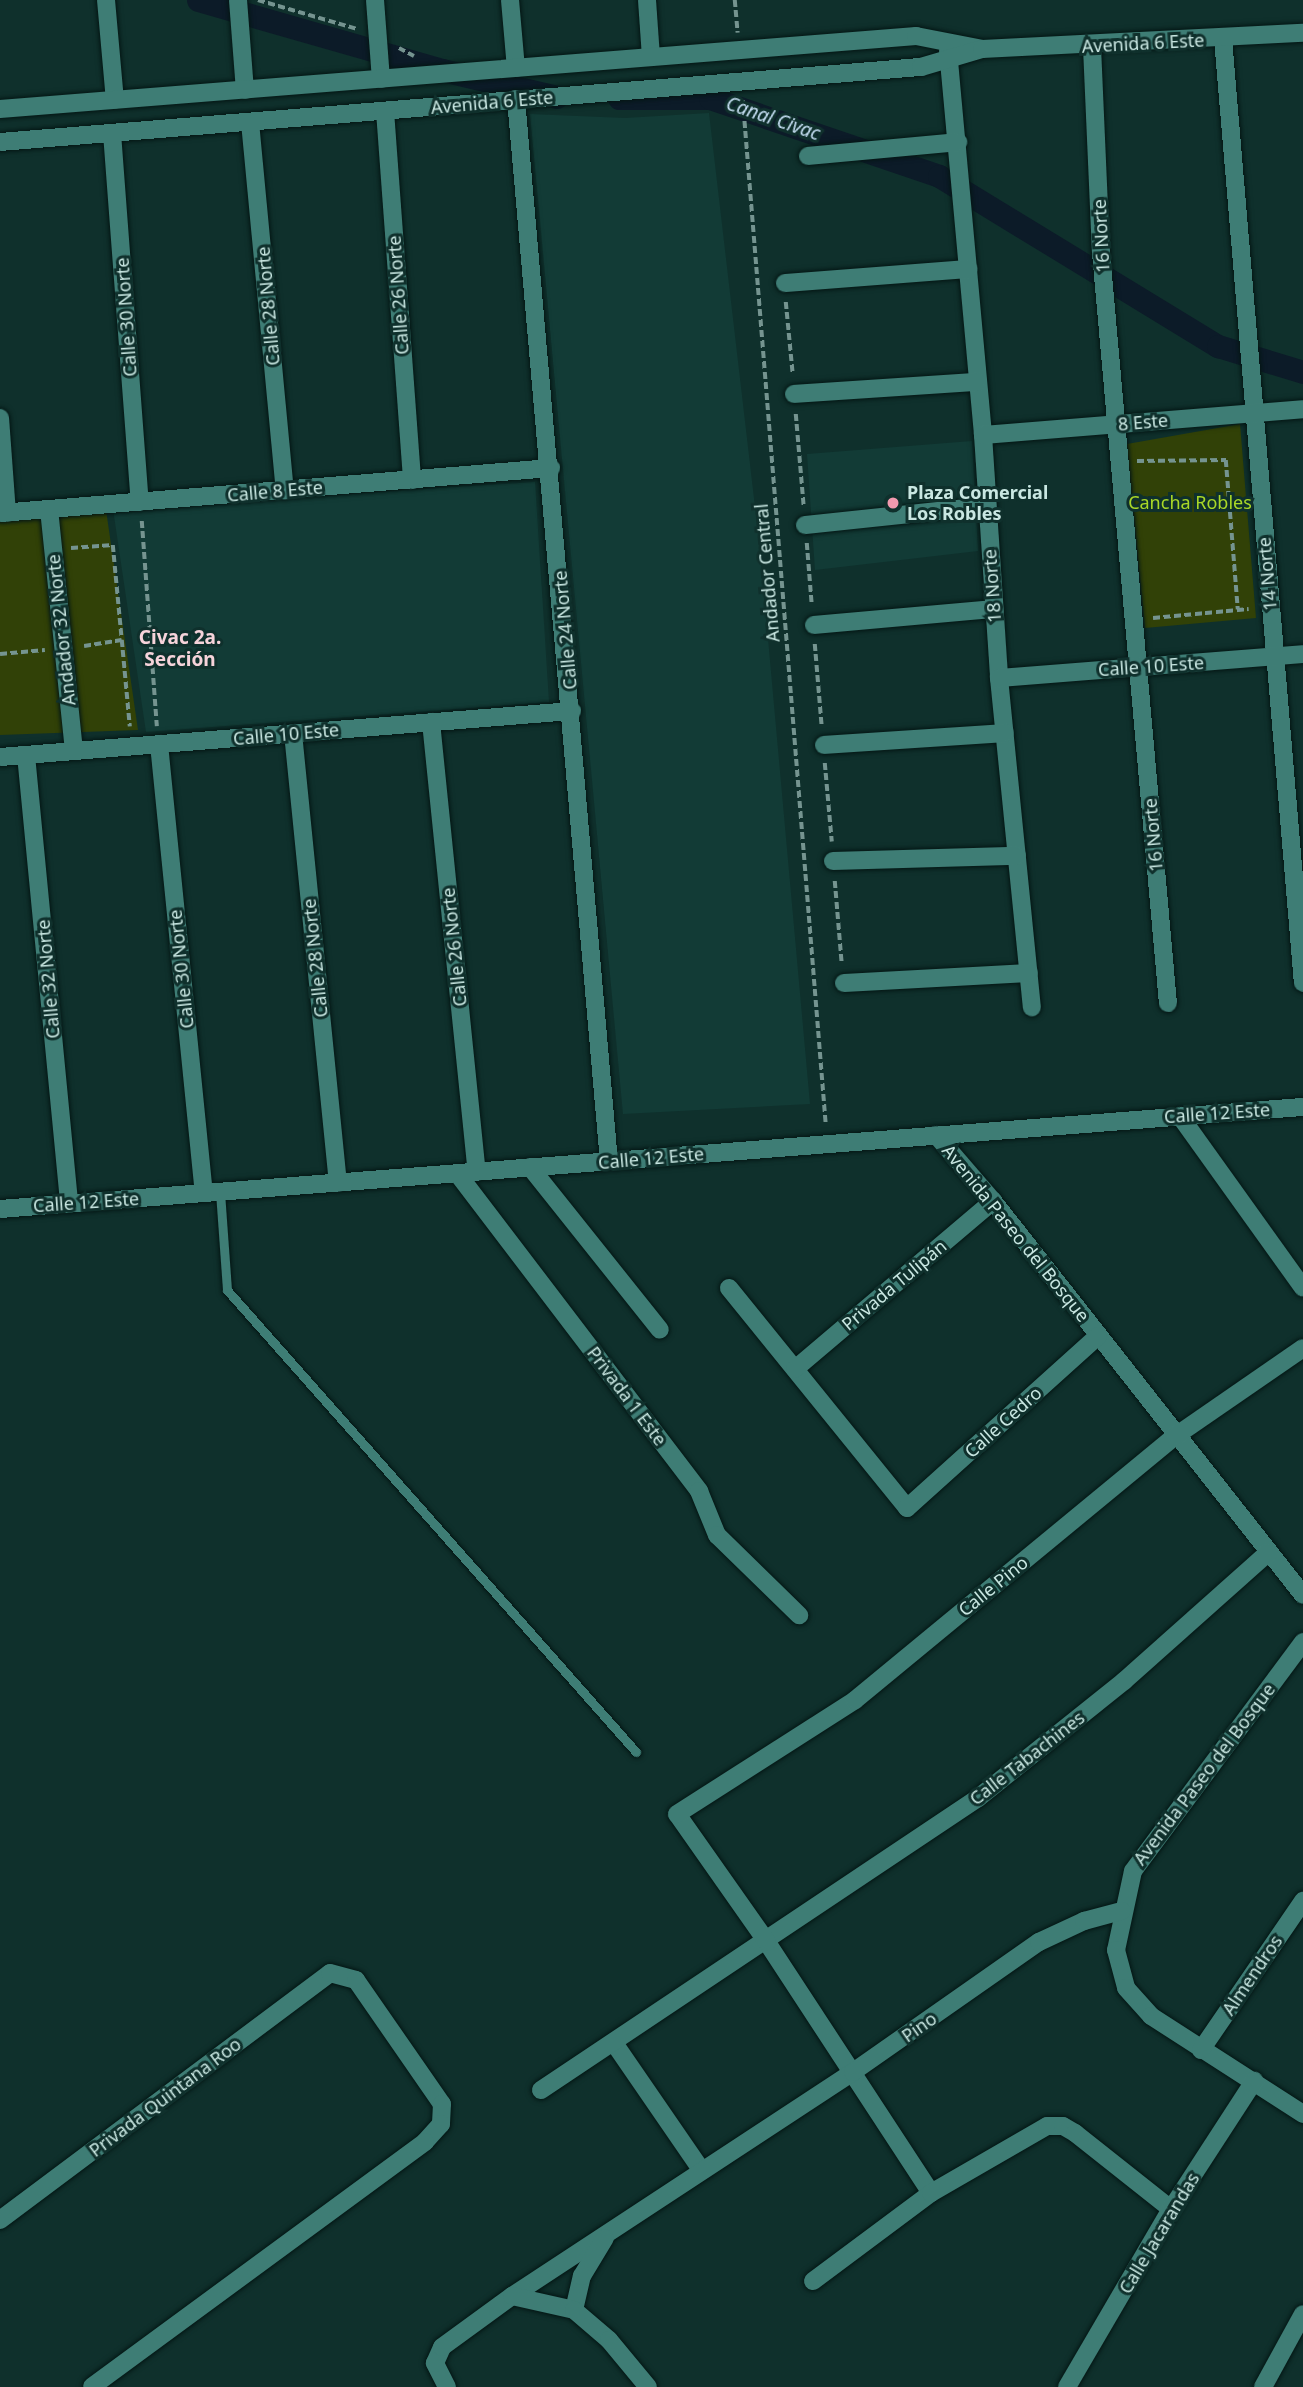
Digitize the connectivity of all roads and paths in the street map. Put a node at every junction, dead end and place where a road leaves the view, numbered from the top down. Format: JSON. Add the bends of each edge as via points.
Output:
{"nodes":[{"id":1,"x":106,"y":0,"type":"edge"},
{"id":2,"x":238,"y":0,"type":"edge"},
{"id":3,"x":258,"y":0,"type":"edge"},
{"id":4,"x":375,"y":0,"type":"edge"},
{"id":5,"x":510,"y":0,"type":"edge"},
{"id":6,"x":647,"y":0,"type":"edge"},
{"id":7,"x":736,"y":0,"type":"edge"},
{"id":8,"x":1303,"y":33,"type":"edge"},
{"id":9,"x":378,"y":35,"type":"junction"},
{"id":10,"x":1223,"y":39,"type":"junction"},
{"id":11,"x":949,"y":40,"type":"junction"},
{"id":12,"x":1092,"y":47,"type":"junction"},
{"id":13,"x":982,"y":49,"type":"junction"},
{"id":14,"x":739,"y":50,"type":"junction"},
{"id":15,"x":690,"y":54,"type":"junction"},
{"id":16,"x":651,"y":57,"type":"junction"},
{"id":17,"x":948,"y":59,"type":"junction"},
{"id":18,"x":516,"y":68,"type":"junction"},
{"id":19,"x":444,"y":74,"type":"junction"},
{"id":20,"x":381,"y":79,"type":"junction"},
{"id":21,"x":742,"y":81,"type":"junction"},
{"id":22,"x":693,"y":86,"type":"junction"},
{"id":23,"x":245,"y":90,"type":"junction"},
{"id":24,"x":202,"y":94,"type":"junction"},
{"id":25,"x":183,"y":95,"type":"junction"},
{"id":26,"x":516,"y":99,"type":"junction"},
{"id":27,"x":115,"y":100,"type":"junction"},
{"id":28,"x":0,"y":110,"type":"edge"},
{"id":29,"x":385,"y":111,"type":"junction"},
{"id":30,"x":250,"y":122,"type":"junction"},
{"id":31,"x":200,"y":126,"type":"junction"},
{"id":32,"x":112,"y":132,"type":"junction"},
{"id":33,"x":0,"y":142,"type":"edge"},
{"id":34,"x":958,"y":142,"type":"junction"},
{"id":35,"x":808,"y":156,"type":"dead end"},
{"id":36,"x":968,"y":269,"type":"junction"},
{"id":37,"x":785,"y":283,"type":"dead end"},
{"id":38,"x":976,"y":382,"type":"junction"},
{"id":39,"x":794,"y":394,"type":"dead end"},
{"id":40,"x":1303,"y":409,"type":"edge"},
{"id":41,"x":1253,"y":413,"type":"junction"},
{"id":42,"x":0,"y":418,"type":"edge"},
{"id":43,"x":1118,"y":424,"type":"junction"},
{"id":44,"x":983,"y":435,"type":"junction"},
{"id":45,"x":1131,"y":452,"type":"dead end"},
{"id":46,"x":551,"y":468,"type":"junction"},
{"id":47,"x":412,"y":480,"type":"junction"},
{"id":48,"x":285,"y":490,"type":"junction"},
{"id":49,"x":140,"y":502,"type":"junction"},
{"id":50,"x":986,"y":506,"type":"junction"},
{"id":51,"x":49,"y":509,"type":"junction"},
{"id":52,"x":3,"y":513,"type":"edge"},
{"id":53,"x":805,"y":525,"type":"dead end"},
{"id":54,"x":66,"y":548,"type":"dead end"},
{"id":55,"x":994,"y":609,"type":"junction"},
{"id":56,"x":1249,"y":609,"type":"dead end"},
{"id":57,"x":1238,"y":610,"type":"junction"},
{"id":58,"x":1146,"y":619,"type":"dead end"},
{"id":59,"x":814,"y":625,"type":"dead end"},
{"id":60,"x":122,"y":640,"type":"junction"},
{"id":61,"x":77,"y":646,"type":"dead end"},
{"id":62,"x":1303,"y":654,"type":"edge"},
{"id":63,"x":1275,"y":657,"type":"junction"},
{"id":64,"x":1139,"y":667,"type":"junction"},
{"id":65,"x":999,"y":678,"type":"junction"},
{"id":66,"x":572,"y":711,"type":"junction"},
{"id":67,"x":431,"y":722,"type":"junction"},
{"id":68,"x":293,"y":733,"type":"junction"},
{"id":69,"x":1004,"y":733,"type":"junction"},
{"id":70,"x":130,"y":734,"type":"dead end"},
{"id":71,"x":159,"y":744,"type":"junction"},
{"id":72,"x":824,"y":745,"type":"dead end"},
{"id":73,"x":74,"y":751,"type":"junction"},
{"id":74,"x":26,"y":755,"type":"junction"},
{"id":75,"x":0,"y":757,"type":"edge"},
{"id":76,"x":1017,"y":856,"type":"junction"},
{"id":77,"x":833,"y":861,"type":"dead end"},
{"id":78,"x":1029,"y":973,"type":"junction"},
{"id":79,"x":844,"y":983,"type":"dead end"},
{"id":80,"x":1303,"y":983,"type":"edge"},
{"id":81,"x":1168,"y":1003,"type":"dead end"},
{"id":82,"x":1032,"y":1007,"type":"dead end"},
{"id":83,"x":1303,"y":1107,"type":"edge"},
{"id":84,"x":1180,"y":1116,"type":"junction"},
{"id":85,"x":936,"y":1135,"type":"junction"},
{"id":86,"x":832,"y":1144,"type":"junction"},
{"id":87,"x":609,"y":1161,"type":"junction"},
{"id":88,"x":530,"y":1167,"type":"junction"},
{"id":89,"x":477,"y":1172,"type":"junction"},
{"id":90,"x":457,"y":1173,"type":"junction"},
{"id":91,"x":338,"y":1183,"type":"junction"},
{"id":92,"x":212,"y":1192,"type":"junction"},
{"id":93,"x":993,"y":1201,"type":"junction"},
{"id":94,"x":69,"y":1204,"type":"junction"},
{"id":95,"x":0,"y":1209,"type":"edge"},
{"id":96,"x":729,"y":1288,"type":"dead end"},
{"id":97,"x":1303,"y":1288,"type":"edge"},
{"id":98,"x":660,"y":1330,"type":"dead end"},
{"id":99,"x":1098,"y":1336,"type":"junction"},
{"id":100,"x":1303,"y":1348,"type":"edge"},
{"id":101,"x":795,"y":1369,"type":"junction"},
{"id":102,"x":1177,"y":1436,"type":"junction"},
{"id":103,"x":1269,"y":1552,"type":"junction"},
{"id":104,"x":1303,"y":1595,"type":"edge"},
{"id":105,"x":799,"y":1615,"type":"dead end"},
{"id":106,"x":1302,"y":1647,"type":"edge"},
{"id":107,"x":636,"y":1752,"type":"dead end"},
{"id":108,"x":1300,"y":1910,"type":"edge"},
{"id":109,"x":1122,"y":1911,"type":"junction"},
{"id":110,"x":767,"y":1942,"type":"junction"},
{"id":111,"x":614,"y":2043,"type":"junction"},
{"id":112,"x":1201,"y":2050,"type":"junction"},
{"id":113,"x":853,"y":2072,"type":"junction"},
{"id":114,"x":1254,"y":2081,"type":"junction"},
{"id":115,"x":541,"y":2090,"type":"dead end"},
{"id":116,"x":1303,"y":2114,"type":"edge"},
{"id":117,"x":702,"y":2171,"type":"junction"},
{"id":118,"x":931,"y":2193,"type":"junction"},
{"id":119,"x":1171,"y":2209,"type":"junction"},
{"id":120,"x":0,"y":2220,"type":"edge"},
{"id":121,"x":609,"y":2232,"type":"junction"},
{"id":122,"x":813,"y":2281,"type":"dead end"},
{"id":123,"x":512,"y":2295,"type":"junction"},
{"id":124,"x":574,"y":2310,"type":"junction"},
{"id":125,"x":1303,"y":2314,"type":"edge"},
{"id":126,"x":444,"y":2383,"type":"edge"},
{"id":127,"x":92,"y":2387,"type":"edge"},
{"id":128,"x":648,"y":2387,"type":"edge"},
{"id":129,"x":1067,"y":2387,"type":"edge"},
{"id":130,"x":1263,"y":2387,"type":"edge"}],
"edges":[{"from":1,"to":27,"type":"street"},
{"from":2,"to":23,"type":"street"},
{"from":3,"to":9,"type":"path"},
{"from":4,"to":9,"type":"street"},
{"from":5,"to":18,"type":"street"},
{"from":6,"to":16,"type":"street"},
{"from":7,"to":14,"type":"path"},
{"from":8,"to":10,"type":"street","name":"Avenida 6 Este"},
{"from":9,"to":19,"type":"path"},
{"from":9,"to":20,"type":"street"},
{"from":10,"to":12,"type":"street","name":"Avenida 6 Este"},
{"from":10,"to":41,"type":"street","name":"14 Norte"},
{"from":11,"to":13,"type":"street","name":"Avenida 6 Este"},
{"from":11,"to":14,"type":"street","name":"Avenida 6 Este","via":[[916,36]]},
{"from":11,"to":17,"type":"street","name":"18 Norte"},
{"from":12,"to":13,"type":"street","name":"Avenida 6 Este"},
{"from":12,"to":43,"type":"street","name":"16 Norte","via":[[1101,253]]},
{"from":13,"to":17,"type":"street","name":"Avenida 6 Este"},
{"from":14,"to":15,"type":"street","name":"Avenida 6 Este"},
{"from":15,"to":16,"type":"street","name":"Avenida 6 Este"},
{"from":15,"to":22,"type":"street"},
{"from":16,"to":18,"type":"street","name":"Avenida 6 Este"},
{"from":17,"to":21,"type":"street","name":"Avenida 6 Este","via":[[921,67]]},
{"from":17,"to":34,"type":"street","name":"18 Norte"},
{"from":18,"to":19,"type":"street","name":"Avenida 6 Este"},
{"from":19,"to":20,"type":"street","name":"Avenida 6 Este"},
{"from":20,"to":23,"type":"street","name":"Avenida 6 Este"},
{"from":21,"to":22,"type":"street","name":"Avenida 6 Este"},
{"from":21,"to":86,"type":"path","name":"Andador Central","via":[[825,1120]]},
{"from":22,"to":26,"type":"street","name":"Avenida 6 Este"},
{"from":23,"to":24,"type":"street","name":"Avenida 6 Este"},
{"from":24,"to":25,"type":"street","name":"Avenida 6 Este"},
{"from":24,"to":31,"type":"street"},
{"from":25,"to":27,"type":"street","name":"Avenida 6 Este"},
{"from":25,"to":31,"type":"street"},
{"from":26,"to":29,"type":"street","name":"Avenida 6 Este"},
{"from":26,"to":46,"type":"street","name":"Calle 24 Norte"},
{"from":27,"to":28,"type":"street","name":"Avenida 6 Este"},
{"from":29,"to":30,"type":"street","name":"Avenida 6 Este"},
{"from":29,"to":47,"type":"street","name":"Calle 26 Norte"},
{"from":30,"to":31,"type":"street","name":"Avenida 6 Este"},
{"from":30,"to":48,"type":"street","name":"Calle 28 Norte"},
{"from":31,"to":32,"type":"street","name":"Avenida 6 Este"},
{"from":32,"to":33,"type":"street","name":"Avenida 6 Este"},
{"from":32,"to":49,"type":"street","name":"Calle 30 Norte"},
{"from":34,"to":35,"type":"street"},
{"from":34,"to":36,"type":"street","name":"18 Norte"},
{"from":36,"to":37,"type":"street"},
{"from":36,"to":38,"type":"street","name":"18 Norte"},
{"from":38,"to":39,"type":"street"},
{"from":38,"to":44,"type":"street","name":"18 Norte"},
{"from":40,"to":41,"type":"street","name":"8 Este"},
{"from":41,"to":43,"type":"street","name":"8 Este"},
{"from":41,"to":63,"type":"street","name":"14 Norte"},
{"from":42,"to":52,"type":"street"},
{"from":43,"to":44,"type":"street","name":"8 Este"},
{"from":43,"to":64,"type":"street","name":"16 Norte"},
{"from":44,"to":50,"type":"street","name":"18 Norte"},
{"from":45,"to":57,"type":"path","via":[[1135,461],[1226,460]]},
{"from":46,"to":47,"type":"street","name":"Calle 8 Este"},
{"from":46,"to":66,"type":"street","name":"Calle 24 Norte"},
{"from":47,"to":48,"type":"street","name":"Calle 8 Este"},
{"from":48,"to":49,"type":"street","name":"Calle 8 Este"},
{"from":49,"to":51,"type":"street","name":"Calle 8 Este"},
{"from":49,"to":71,"type":"path"},
{"from":50,"to":53,"type":"street"},
{"from":50,"to":55,"type":"street","name":"18 Norte"},
{"from":51,"to":52,"type":"street","name":"Calle 8 Este"},
{"from":51,"to":73,"type":"street","name":"Andador 32 Norte"},
{"from":54,"to":60,"type":"path","via":[[113,545]]},
{"from":55,"to":59,"type":"street"},
{"from":55,"to":65,"type":"street","name":"18 Norte"},
{"from":56,"to":57,"type":"path"},
{"from":57,"to":58,"type":"path"},
{"from":60,"to":61,"type":"path"},
{"from":60,"to":70,"type":"path"},
{"from":62,"to":63,"type":"street","name":"Calle 10 Este"},
{"from":63,"to":64,"type":"street","name":"Calle 10 Este"},
{"from":63,"to":80,"type":"street","name":"14 Norte"},
{"from":64,"to":65,"type":"street","name":"Calle 10 Este"},
{"from":64,"to":81,"type":"street","name":"16 Norte"},
{"from":65,"to":69,"type":"street","name":"18 Norte"},
{"from":66,"to":67,"type":"street","name":"Calle 10 Este"},
{"from":66,"to":87,"type":"street","name":"Calle 24 Norte"},
{"from":67,"to":68,"type":"street","name":"Calle 10 Este"},
{"from":67,"to":89,"type":"street","name":"Calle 26 Norte"},
{"from":68,"to":71,"type":"street","name":"Calle 10 Este"},
{"from":68,"to":91,"type":"street","name":"Calle 28 Norte"},
{"from":69,"to":72,"type":"street"},
{"from":69,"to":76,"type":"street","name":"18 Norte"},
{"from":71,"to":73,"type":"street","name":"Calle 10 Este"},
{"from":71,"to":92,"type":"street","name":"Calle 30 Norte"},
{"from":73,"to":74,"type":"street","name":"Calle 10 Este"},
{"from":74,"to":75,"type":"street","name":"Calle 10 Este"},
{"from":74,"to":94,"type":"street","name":"Calle 32 Norte"},
{"from":76,"to":77,"type":"street"},
{"from":76,"to":78,"type":"street","name":"18 Norte"},
{"from":78,"to":79,"type":"street"},
{"from":78,"to":82,"type":"street","name":"18 Norte"},
{"from":83,"to":84,"type":"street","name":"Calle 12 Este"},
{"from":84,"to":85,"type":"street","name":"Calle 12 Este"},
{"from":84,"to":97,"type":"street"},
{"from":85,"to":86,"type":"street","name":"Calle 12 Este"},
{"from":85,"to":93,"type":"street","name":"Avenida Paseo del Bosque"},
{"from":86,"to":87,"type":"street","name":"Calle 12 Este"},
{"from":87,"to":88,"type":"street","name":"Calle 12 Este"},
{"from":88,"to":89,"type":"street","name":"Calle 12 Este"},
{"from":88,"to":98,"type":"street"},
{"from":89,"to":90,"type":"street","name":"Calle 12 Este"},
{"from":90,"to":91,"type":"street","name":"Calle 12 Este"},
{"from":90,"to":105,"type":"street","name":"Privada 1 Este","via":[[699,1491],[717,1535]]},
{"from":91,"to":92,"type":"street","name":"Calle 12 Este"},
{"from":92,"to":94,"type":"street","name":"Calle 12 Este"},
{"from":92,"to":107,"type":"lane","via":[[227,1290]]},
{"from":93,"to":99,"type":"street","name":"Avenida Paseo del Bosque"},
{"from":93,"to":101,"type":"street","name":"Privada Tulipán"},
{"from":94,"to":95,"type":"street","name":"Calle 12 Este"},
{"from":96,"to":101,"type":"street"},
{"from":99,"to":101,"type":"street","name":"Calle Cedro","via":[[907,1508],[869,1467]]},
{"from":99,"to":102,"type":"street","name":"Avenida Paseo del Bosque"},
{"from":100,"to":102,"type":"street","name":"Calle Pino"},
{"from":102,"to":103,"type":"street","name":"Avenida Paseo del Bosque"},
{"from":102,"to":110,"type":"street","name":"Calle Pino","via":[[855,1700],[677,1814]]},
{"from":103,"to":104,"type":"street","name":"Avenida Paseo del Bosque"},
{"from":103,"to":110,"type":"street","name":"Calle Tabachines","via":[[1124,1681],[978,1798]]},
{"from":106,"to":109,"type":"street","name":"Avenida Paseo del Bosque","via":[[1133,1871]]},
{"from":108,"to":112,"type":"street","name":"Almendros"},
{"from":109,"to":112,"type":"street","name":"Avenida Paseo del Bosque","via":[[1116,1950],[1126,1989],[1151,2016]]},
{"from":109,"to":113,"type":"street","name":"Pino","via":[[1084,1921],[1040,1942]]},
{"from":110,"to":111,"type":"street","name":"Calle Tabachines"},
{"from":110,"to":113,"type":"street"},
{"from":111,"to":115,"type":"street","name":"Calle Tabachines"},
{"from":111,"to":117,"type":"street"},
{"from":112,"to":114,"type":"street","name":"Avenida Paseo del Bosque"},
{"from":113,"to":117,"type":"street","name":"Pino"},
{"from":113,"to":118,"type":"street"},
{"from":114,"to":116,"type":"street","name":"Avenida Paseo del Bosque"},
{"from":114,"to":119,"type":"street","name":"Calle Jacarandas"},
{"from":117,"to":121,"type":"street","name":"Pino"},
{"from":118,"to":119,"type":"street","via":[[1047,2126],[1063,2126]]},
{"from":118,"to":122,"type":"street"},
{"from":119,"to":129,"type":"street","name":"Calle Jacarandas"},
{"from":120,"to":127,"type":"street","name":"Privada Quintana Roo","via":[[330,1973],[356,1980],[442,2104],[441,2124],[425,2142]]},
{"from":121,"to":123,"type":"street","name":"Pino"},
{"from":121,"to":124,"type":"street","via":[[582,2276]]},
{"from":123,"to":124,"type":"street"},
{"from":123,"to":126,"type":"street","name":"Pino","via":[[442,2347],[435,2363]]},
{"from":124,"to":128,"type":"street","via":[[610,2340]]},
{"from":125,"to":130,"type":"street"}]}
